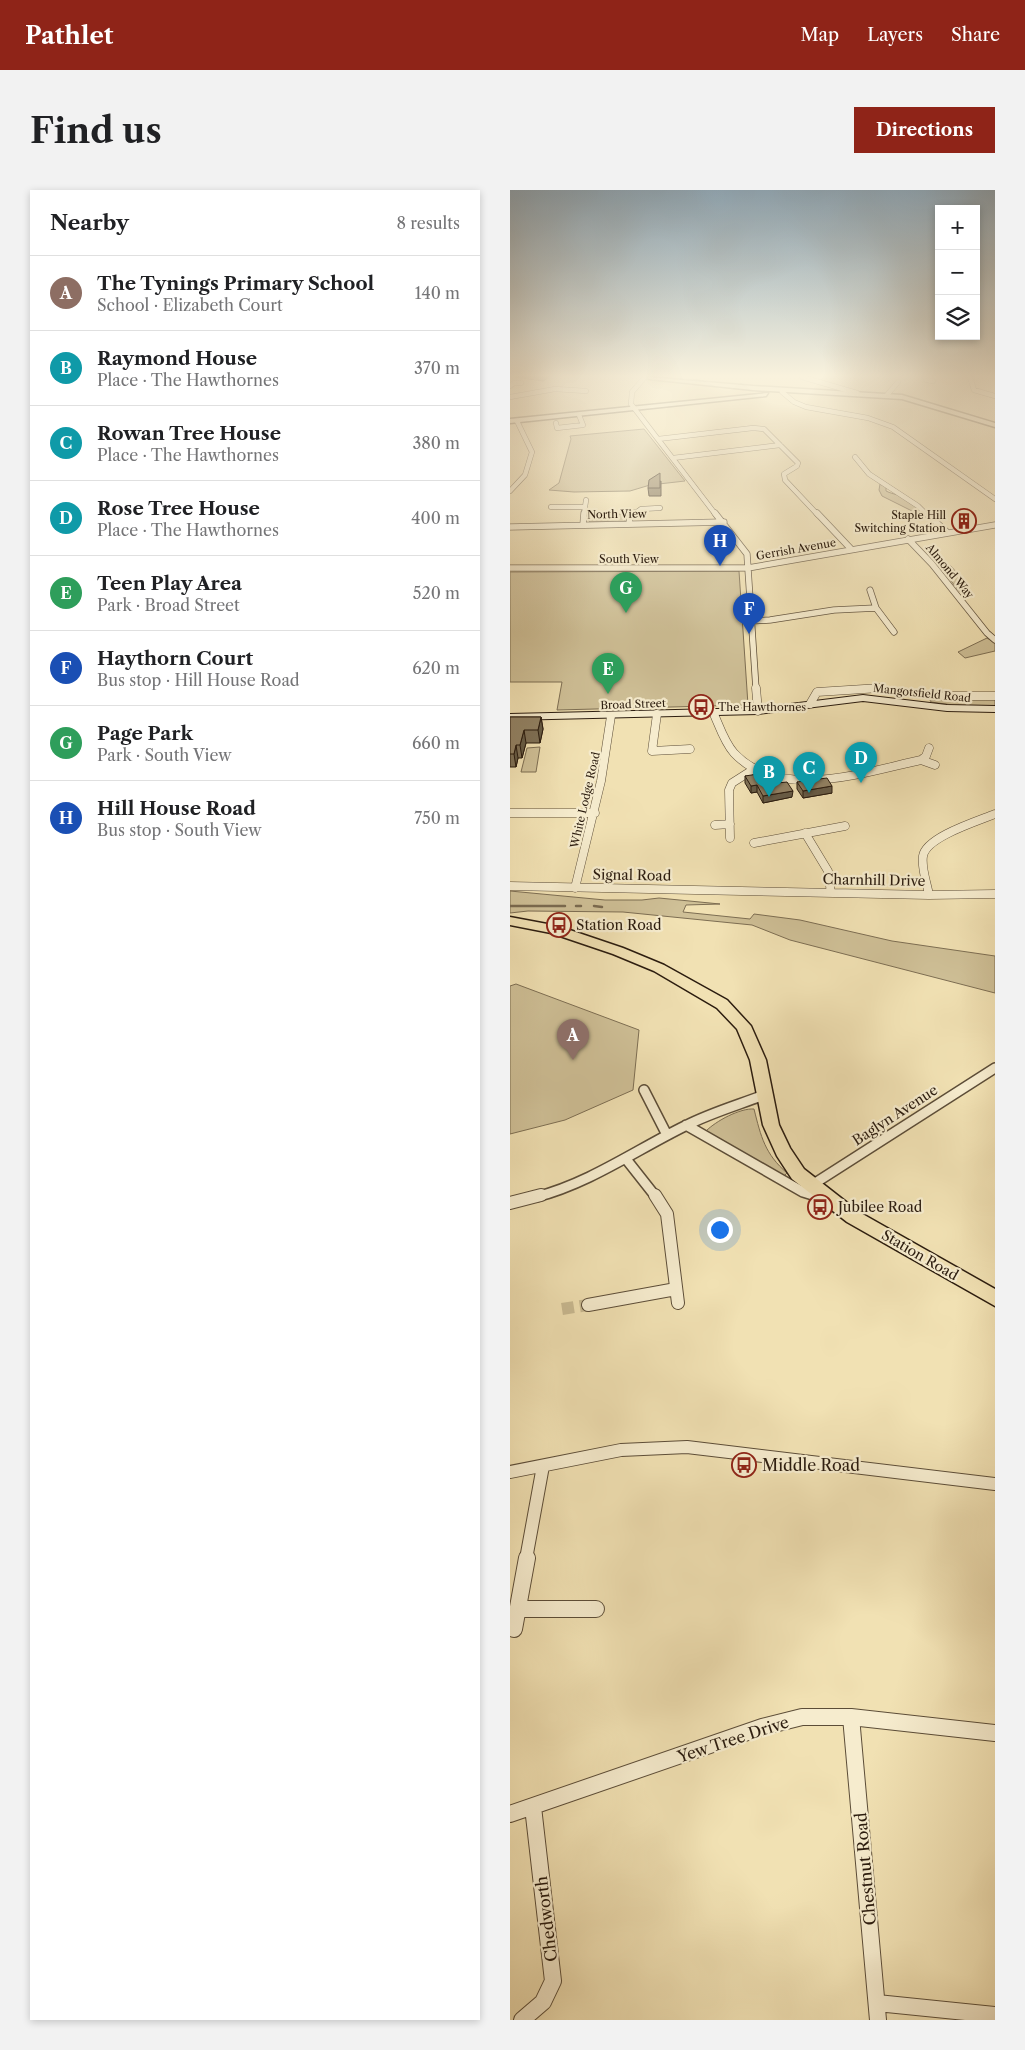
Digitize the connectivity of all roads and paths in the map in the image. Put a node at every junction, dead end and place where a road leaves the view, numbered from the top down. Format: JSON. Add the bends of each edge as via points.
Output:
{"nodes":[{"id":1,"x":529,"y":462,"type":"edge"},
{"id":2,"x":677,"y":462,"type":"edge"},
{"id":3,"x":797,"y":462,"type":"edge"},
{"id":4,"x":859,"y":462,"type":"edge"},
{"id":5,"x":944,"y":462,"type":"edge"},
{"id":6,"x":510,"y":491,"type":"edge"},
{"id":7,"x":995,"y":499,"type":"edge"},
{"id":8,"x":586,"y":500,"type":"dead end"},
{"id":9,"x":551,"y":507,"type":"dead end"},
{"id":10,"x":584,"y":507,"type":"junction"},
{"id":11,"x":660,"y":508,"type":"dead end"},
{"id":12,"x":724,"y":522,"type":"junction"},
{"id":13,"x":629,"y":524,"type":"junction"},
{"id":14,"x":583,"y":525,"type":"junction"},
{"id":15,"x":995,"y":525,"type":"edge"},
{"id":16,"x":984,"y":526,"type":"junction"},
{"id":17,"x":510,"y":527,"type":"edge"},
{"id":18,"x":989,"y":530,"type":"dead end"},
{"id":19,"x":947,"y":532,"type":"junction"},
{"id":20,"x":908,"y":539,"type":"junction"},
{"id":21,"x":851,"y":549,"type":"junction"},
{"id":22,"x":510,"y":568,"type":"edge"},
{"id":23,"x":748,"y":568,"type":"junction"},
{"id":24,"x":870,"y":590,"type":"dead end"},
{"id":25,"x":876,"y":608,"type":"junction"},
{"id":26,"x":751,"y":621,"type":"junction"},
{"id":27,"x":894,"y":632,"type":"dead end"},
{"id":28,"x":995,"y":640,"type":"edge"},
{"id":29,"x":883,"y":688,"type":"dead end"},
{"id":30,"x":944,"y":696,"type":"dead end"},
{"id":31,"x":995,"y":696,"type":"edge"},
{"id":32,"x":810,"y":704,"type":"junction"},
{"id":33,"x":995,"y":709,"type":"edge"},
{"id":34,"x":758,"y":711,"type":"junction"},
{"id":35,"x":713,"y":712,"type":"junction"},
{"id":36,"x":657,"y":714,"type":"junction"},
{"id":37,"x":611,"y":716,"type":"junction"},
{"id":38,"x":510,"y":717,"type":"edge"},
{"id":39,"x":690,"y":748,"type":"dead end"},
{"id":40,"x":929,"y":748,"type":"dead end"},
{"id":41,"x":921,"y":760,"type":"junction"},
{"id":42,"x":935,"y":764,"type":"dead end"},
{"id":43,"x":754,"y":769,"type":"junction"},
{"id":44,"x":510,"y":813,"type":"edge"},
{"id":45,"x":595,"y":813,"type":"junction"},
{"id":46,"x":995,"y":814,"type":"edge"},
{"id":47,"x":715,"y":824,"type":"dead end"},
{"id":48,"x":730,"y":824,"type":"junction"},
{"id":49,"x":846,"y":826,"type":"dead end"},
{"id":50,"x":805,"y":833,"type":"junction"},
{"id":51,"x":730,"y":838,"type":"dead end"},
{"id":52,"x":754,"y":843,"type":"dead end"},
{"id":53,"x":510,"y":886,"type":"edge"},
{"id":54,"x":574,"y":888,"type":"junction"},
{"id":55,"x":753,"y":892,"type":"joint"},
{"id":56,"x":831,"y":893,"type":"junction"},
{"id":57,"x":995,"y":894,"type":"edge"},
{"id":58,"x":929,"y":895,"type":"junction"},
{"id":59,"x":510,"y":921,"type":"edge"},
{"id":60,"x":995,"y":1068,"type":"edge"},
{"id":61,"x":644,"y":1090,"type":"dead end"},
{"id":62,"x":764,"y":1095,"type":"junction"},
{"id":63,"x":686,"y":1125,"type":"junction"},
{"id":64,"x":667,"y":1135,"type":"junction"},
{"id":65,"x":626,"y":1159,"type":"junction"},
{"id":66,"x":812,"y":1185,"type":"junction"},
{"id":67,"x":829,"y":1200,"type":"junction"},
{"id":68,"x":510,"y":1203,"type":"edge"},
{"id":69,"x":676,"y":1289,"type":"junction"},
{"id":70,"x":995,"y":1298,"type":"edge"},
{"id":71,"x":678,"y":1304,"type":"dead end"},
{"id":72,"x":588,"y":1305,"type":"tunnel mouth"},
{"id":73,"x":543,"y":1466,"type":"junction"},
{"id":74,"x":510,"y":1472,"type":"edge"},
{"id":75,"x":995,"y":1484,"type":"edge"},
{"id":76,"x":519,"y":1609,"type":"junction"},
{"id":77,"x":596,"y":1609,"type":"dead end"},
{"id":78,"x":514,"y":1629,"type":"dead end"},
{"id":79,"x":852,"y":1717,"type":"junction"},
{"id":80,"x":995,"y":1733,"type":"edge"},
{"id":81,"x":533,"y":1807,"type":"junction"},
{"id":82,"x":510,"y":1814,"type":"edge"},
{"id":83,"x":878,"y":2012,"type":"edge"},
{"id":84,"x":995,"y":2015,"type":"edge"},
{"id":85,"x":522,"y":2020,"type":"edge"}],
"edges":[{"from":1,"to":6,"type":"street","via":[[525,475]]},
{"from":2,"to":12,"type":"street"},
{"from":3,"to":21,"type":"street","via":[[784,474],[785,480]]},
{"from":4,"to":19,"type":"street","via":[[869,474],[918,506]]},
{"from":5,"to":7,"type":"street"},
{"from":8,"to":10,"type":"street"},
{"from":9,"to":10,"type":"street"},
{"from":10,"to":14,"type":"street"},
{"from":11,"to":13,"type":"street","via":[[644,506],[632,515]]},
{"from":12,"to":13,"type":"street","name":"North View"},
{"from":12,"to":23,"type":"street","via":[[747,554]]},
{"from":13,"to":14,"type":"street","name":"North View"},
{"from":14,"to":17,"type":"street","name":"North View"},
{"from":15,"to":16,"type":"street","name":"Gerrish Avenue"},
{"from":16,"to":18,"type":"street"},
{"from":16,"to":19,"type":"street","name":"Gerrish Avenue"},
{"from":19,"to":20,"type":"street","name":"Gerrish Avenue"},
{"from":20,"to":21,"type":"street","name":"Gerrish Avenue"},
{"from":20,"to":28,"type":"street","name":"Almond Way"},
{"from":21,"to":23,"type":"street","name":"Gerrish Avenue"},
{"from":22,"to":23,"type":"street","name":"South View"},
{"from":23,"to":26,"type":"street"},
{"from":24,"to":25,"type":"street"},
{"from":25,"to":26,"type":"street"},
{"from":25,"to":27,"type":"street"},
{"from":26,"to":34,"type":"street"},
{"from":29,"to":32,"type":"street","via":[[817,692]]},
{"from":30,"to":31,"type":"street","name":"Mangotsfield Road"},
{"from":32,"to":33,"type":"main road","name":"Mangotsfield Road","via":[[863,698],[947,708]]},
{"from":32,"to":34,"type":"main road","name":"Mangotsfield Road"},
{"from":34,"to":35,"type":"main road","name":"Broad Street"},
{"from":35,"to":36,"type":"main road","name":"Broad Street"},
{"from":35,"to":43,"type":"street","via":[[733,752]]},
{"from":36,"to":37,"type":"main road","name":"Broad Street"},
{"from":36,"to":39,"type":"street","via":[[652,751]]},
{"from":37,"to":38,"type":"main road","name":"Broad Street"},
{"from":37,"to":45,"type":"street","name":"White Lodge Road","via":[[608,753]]},
{"from":40,"to":41,"type":"street"},
{"from":41,"to":42,"type":"street"},
{"from":41,"to":43,"type":"street","via":[[819,780],[784,779]]},
{"from":43,"to":48,"type":"street","via":[[732,784],[729,790]]},
{"from":44,"to":45,"type":"street"},
{"from":45,"to":54,"type":"street","name":"White Lodge Road"},
{"from":46,"to":58,"type":"street","via":[[933,842],[924,850],[922,859]]},
{"from":47,"to":48,"type":"street"},
{"from":48,"to":51,"type":"street"},
{"from":49,"to":50,"type":"street"},
{"from":50,"to":52,"type":"street"},
{"from":50,"to":56,"type":"street","via":[[828,871]]},
{"from":53,"to":54,"type":"street","name":"Signal Road"},
{"from":54,"to":55,"type":"street","name":"Signal Road"},
{"from":55,"to":56,"type":"street","name":"Charnhill Drive"},
{"from":56,"to":58,"type":"street","name":"Charnhill Drive"},
{"from":57,"to":58,"type":"street","name":"Charnhill Drive"},
{"from":59,"to":62,"type":"main road","name":"Station Road","via":[[553,929],[618,951],[659,968],[722,1004],[743,1026],[758,1060]]},
{"from":60,"to":66,"type":"street","name":"Baglyn Avenue"},
{"from":61,"to":64,"type":"street"},
{"from":62,"to":63,"type":"street"},
{"from":62,"to":66,"type":"main road","name":"Station Road","via":[[771,1125],[782,1151],[798,1174]]},
{"from":63,"to":64,"type":"street"},
{"from":63,"to":67,"type":"street","via":[[803,1192]]},
{"from":64,"to":65,"type":"street"},
{"from":65,"to":68,"type":"street","via":[[558,1191]]},
{"from":65,"to":69,"type":"street","via":[[667,1214]]},
{"from":66,"to":67,"type":"main road","name":"Station Road"},
{"from":67,"to":70,"type":"main road","name":"Station Road"},
{"from":69,"to":71,"type":"street"},
{"from":69,"to":72,"type":"street"},
{"from":73,"to":74,"type":"street"},
{"from":73,"to":75,"type":"street","via":[[621,1450],[687,1447]]},
{"from":73,"to":76,"type":"street"},
{"from":76,"to":77,"type":"street"},
{"from":76,"to":78,"type":"street"},
{"from":79,"to":80,"type":"street","name":"Yew Tree Drive"},
{"from":79,"to":81,"type":"street","name":"Yew Tree Drive","via":[[802,1718],[762,1728]]},
{"from":79,"to":83,"type":"street","name":"Chestnut Road"},
{"from":81,"to":82,"type":"street","name":"Yew Tree Drive"},
{"from":81,"to":85,"type":"street","name":"Chedworth","via":[[553,1981],[543,2002]]},
{"from":83,"to":84,"type":"street"}]}
